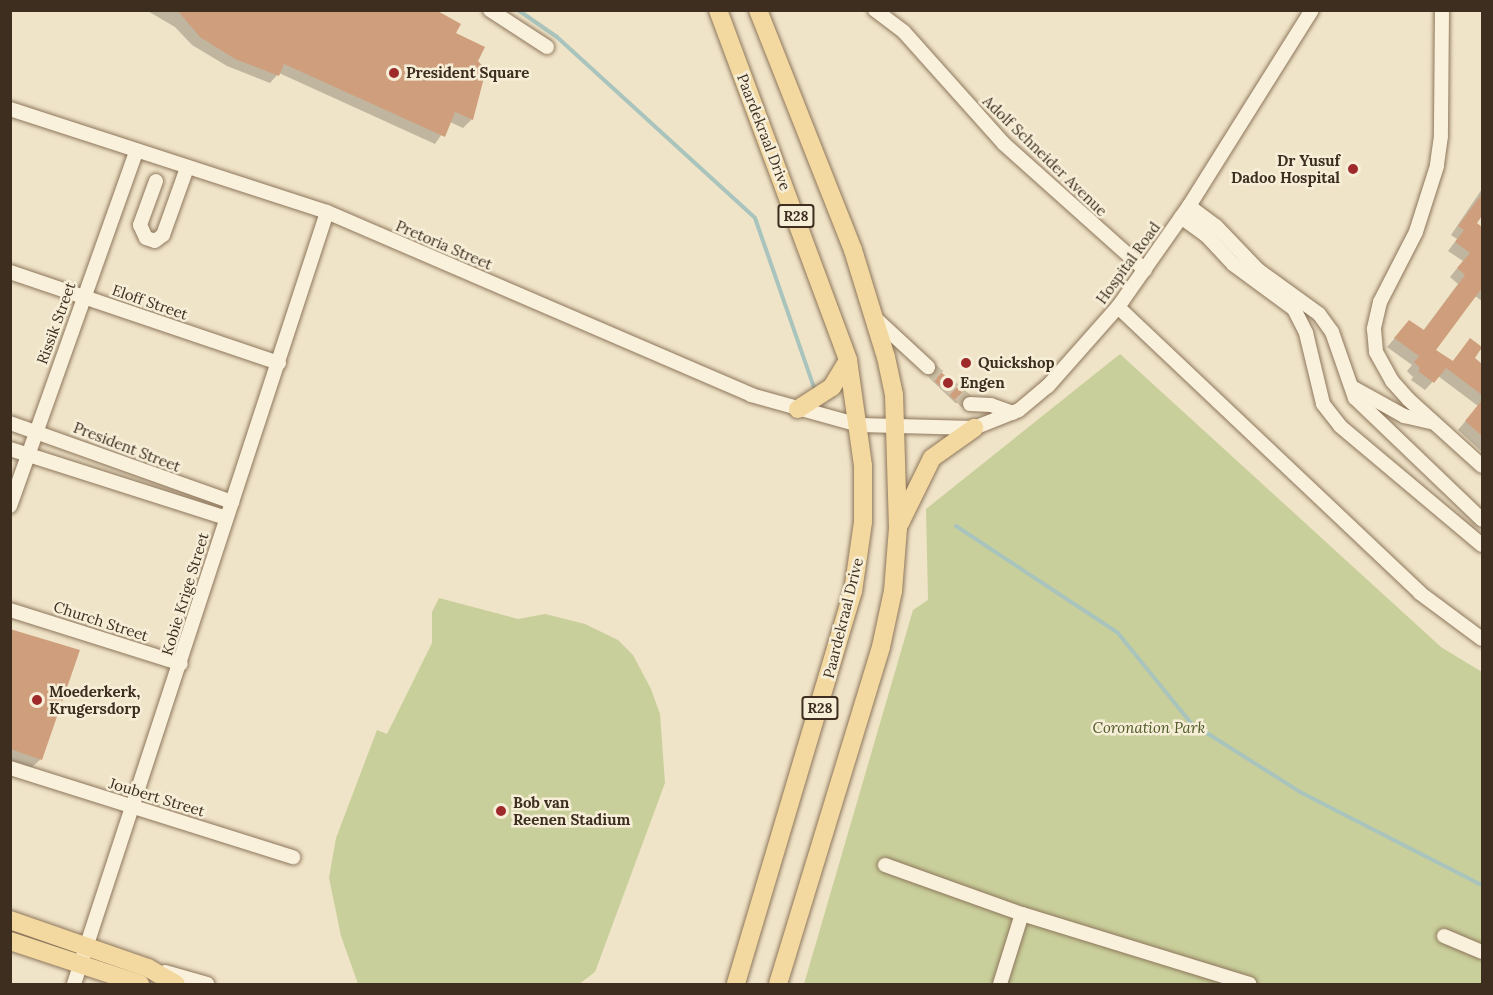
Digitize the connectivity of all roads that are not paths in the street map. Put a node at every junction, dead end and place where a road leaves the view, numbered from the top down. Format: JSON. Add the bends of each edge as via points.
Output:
{"nodes":[{"id":1,"x":490,"y":10,"type":"edge"},
{"id":2,"x":718,"y":10,"type":"edge"},
{"id":3,"x":758,"y":10,"type":"edge"},
{"id":4,"x":875,"y":10,"type":"edge"},
{"id":5,"x":1312,"y":10,"type":"edge"},
{"id":6,"x":1442,"y":10,"type":"edge"},
{"id":7,"x":547,"y":47,"type":"dead end"},
{"id":8,"x":10,"y":108,"type":"edge"},
{"id":9,"x":136,"y":152,"type":"junction"},
{"id":10,"x":187,"y":168,"type":"junction"},
{"id":11,"x":156,"y":182,"type":"dead end"},
{"id":12,"x":1185,"y":212,"type":"junction"},
{"id":13,"x":327,"y":213,"type":"junction"},
{"id":14,"x":1145,"y":270,"type":"junction"},
{"id":15,"x":10,"y":272,"type":"edge"},
{"id":16,"x":83,"y":296,"type":"junction"},
{"id":17,"x":1118,"y":307,"type":"junction"},
{"id":18,"x":876,"y":319,"type":"junction"},
{"id":19,"x":848,"y":360,"type":"junction"},
{"id":20,"x":279,"y":363,"type":"junction"},
{"id":21,"x":928,"y":367,"type":"tunnel mouth"},
{"id":22,"x":1348,"y":384,"type":"junction"},
{"id":23,"x":970,"y":404,"type":"tunnel mouth"},
{"id":24,"x":798,"y":409,"type":"junction"},
{"id":25,"x":1013,"y":413,"type":"junction"},
{"id":26,"x":1431,"y":422,"type":"junction"},
{"id":27,"x":10,"y":423,"type":"edge"},
{"id":28,"x":859,"y":425,"type":"junction"},
{"id":29,"x":896,"y":427,"type":"junction"},
{"id":30,"x":35,"y":429,"type":"junction"},
{"id":31,"x":974,"y":429,"type":"junction"},
{"id":32,"x":10,"y":449,"type":"edge"},
{"id":33,"x":26,"y":454,"type":"junction"},
{"id":34,"x":1482,"y":466,"type":"edge"},
{"id":35,"x":232,"y":502,"type":"junction"},
{"id":36,"x":10,"y":506,"type":"edge"},
{"id":37,"x":226,"y":518,"type":"junction"},
{"id":38,"x":1482,"y":520,"type":"edge"},
{"id":39,"x":898,"y":528,"type":"junction"},
{"id":40,"x":1482,"y":545,"type":"edge"},
{"id":41,"x":10,"y":610,"type":"edge"},
{"id":42,"x":1482,"y":639,"type":"edge"},
{"id":43,"x":181,"y":664,"type":"junction"},
{"id":44,"x":10,"y":768,"type":"edge"},
{"id":45,"x":134,"y":808,"type":"junction"},
{"id":46,"x":293,"y":858,"type":"dead end"},
{"id":47,"x":885,"y":865,"type":"dead end"},
{"id":48,"x":1022,"y":915,"type":"junction"},
{"id":49,"x":10,"y":920,"type":"edge"},
{"id":50,"x":1444,"y":936,"type":"dead end"},
{"id":51,"x":10,"y":941,"type":"edge"},
{"id":52,"x":86,"y":945,"type":"junction"},
{"id":53,"x":1482,"y":952,"type":"edge"},
{"id":54,"x":80,"y":964,"type":"junction"},
{"id":55,"x":144,"y":976,"type":"edge"},
{"id":56,"x":74,"y":984,"type":"edge"},
{"id":57,"x":176,"y":984,"type":"edge"},
{"id":58,"x":207,"y":984,"type":"edge"},
{"id":59,"x":736,"y":984,"type":"edge"},
{"id":60,"x":778,"y":984,"type":"edge"},
{"id":61,"x":1000,"y":984,"type":"edge"},
{"id":62,"x":1249,"y":984,"type":"edge"}],
"edges":[{"from":1,"to":7,"type":"street"},
{"from":2,"to":19,"type":"main road","name":"Paardekraal Drive","number":"R28"},
{"from":3,"to":18,"type":"main road","number":"R28","via":[[853,250]]},
{"from":4,"to":14,"type":"street","name":"Adolf Schneider Avenue","via":[[904,32],[1004,144]]},
{"from":5,"to":12,"type":"street","name":"Hospital Road"},
{"from":6,"to":26,"type":"street","via":[[1441,136],[1437,166],[1429,200],[1391,276],[1374,328],[1376,352],[1383,368]]},
{"from":8,"to":9,"type":"street","name":"Pretoria Street"},
{"from":9,"to":10,"type":"street","name":"Pretoria Street"},
{"from":9,"to":16,"type":"street","name":"Rissik Street"},
{"from":10,"to":11,"type":"street","via":[[163,235],[155,241],[146,238],[140,225]]},
{"from":10,"to":13,"type":"street","name":"Pretoria Street"},
{"from":12,"to":14,"type":"street","name":"Hospital Road"},
{"from":12,"to":22,"type":"street","via":[[1215,226],[1258,270],[1319,314],[1332,332]]},
{"from":12,"to":40,"type":"street","via":[[1233,264],[1294,309],[1306,333],[1323,404],[1340,426]]},
{"from":13,"to":20,"type":"street","name":"Kobie Krige Street"},
{"from":13,"to":24,"type":"street","name":"Pretoria Street","via":[[703,375]]},
{"from":14,"to":17,"type":"street","name":"Hospital Road"},
{"from":15,"to":16,"type":"street","name":"Eloff Street"},
{"from":16,"to":20,"type":"street","name":"Eloff Street"},
{"from":16,"to":30,"type":"street","name":"Rissik Street"},
{"from":17,"to":25,"type":"street","name":"Hospital Road","via":[[1048,386]]},
{"from":17,"to":42,"type":"street","via":[[1420,593]]},
{"from":18,"to":21,"type":"street"},
{"from":18,"to":29,"type":"main road","number":"R28","via":[[894,394]]},
{"from":19,"to":24,"type":"main road","via":[[832,387]]},
{"from":19,"to":28,"type":"main road","name":"Paardekraal Drive","number":"R28"},
{"from":20,"to":35,"type":"street","name":"Kobie Krige Street"},
{"from":22,"to":26,"type":"street","via":[[1404,416]]},
{"from":22,"to":38,"type":"street","via":[[1369,415]]},
{"from":23,"to":25,"type":"street","via":[[991,405]]},
{"from":24,"to":28,"type":"street","name":"Pretoria Street"},
{"from":25,"to":31,"type":"street","name":"Hospital Road"},
{"from":26,"to":34,"type":"street"},
{"from":27,"to":30,"type":"street","name":"President Street"},
{"from":28,"to":29,"type":"street","name":"Hospital Road"},
{"from":28,"to":59,"type":"main road","name":"Paardekraal Drive","number":"R28","via":[[863,522],[853,591]]},
{"from":29,"to":31,"type":"street","name":"Hospital Road"},
{"from":29,"to":39,"type":"main road","number":"R28"},
{"from":30,"to":33,"type":"street","name":"Rissik Street"},
{"from":30,"to":35,"type":"street","name":"President Street"},
{"from":31,"to":39,"type":"main road","via":[[932,458]]},
{"from":32,"to":33,"type":"street"},
{"from":33,"to":36,"type":"street","name":"Rissik Street"},
{"from":33,"to":37,"type":"street"},
{"from":35,"to":37,"type":"street","name":"Kobie Krige Street"},
{"from":37,"to":43,"type":"street","name":"Kobie Krige Street"},
{"from":39,"to":60,"type":"main road","number":"R28","via":[[893,591],[881,646]]},
{"from":41,"to":43,"type":"street","name":"Church Street"},
{"from":43,"to":45,"type":"street","name":"Kobie Krige Street"},
{"from":44,"to":45,"type":"street","name":"Joubert Street"},
{"from":45,"to":46,"type":"street","name":"Joubert Street"},
{"from":45,"to":52,"type":"street","name":"Kobie Krige Street"},
{"from":47,"to":48,"type":"street"},
{"from":48,"to":61,"type":"street"},
{"from":48,"to":62,"type":"street"},
{"from":49,"to":52,"type":"main road"},
{"from":50,"to":53,"type":"street"},
{"from":51,"to":54,"type":"main road"},
{"from":52,"to":54,"type":"street","name":"Kobie Krige Street"},
{"from":52,"to":55,"type":"main road"},
{"from":54,"to":55,"type":"main road"},
{"from":54,"to":56,"type":"street","name":"Kobie Krige Street"},
{"from":55,"to":57,"type":"main road"},
{"from":55,"to":58,"type":"street"}]}
